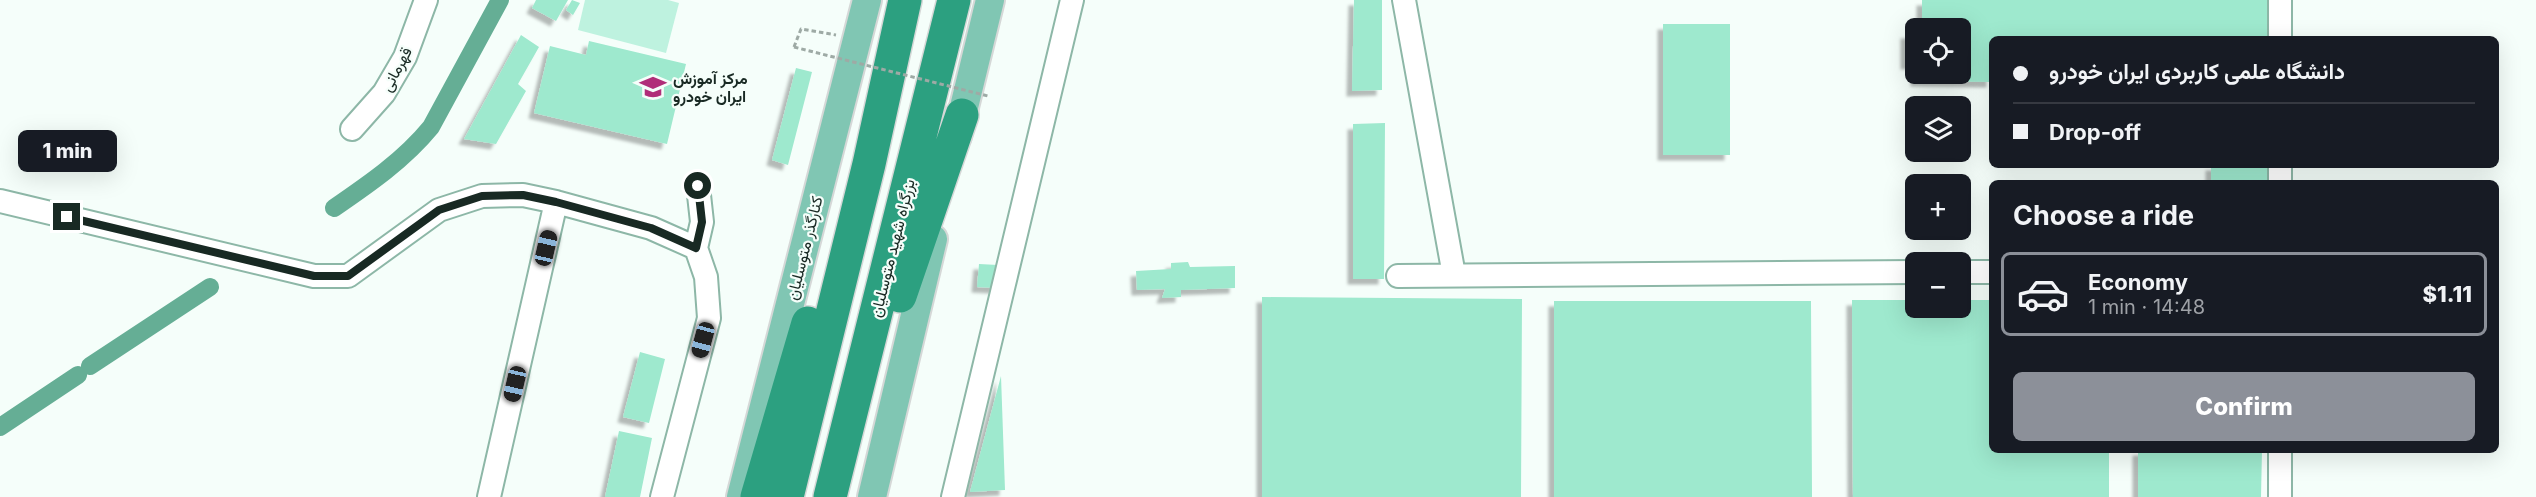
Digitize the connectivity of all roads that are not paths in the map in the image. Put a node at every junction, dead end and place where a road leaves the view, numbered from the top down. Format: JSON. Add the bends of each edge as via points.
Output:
{"nodes":[{"id":1,"x":426,"y":0,"type":"edge"},
{"id":2,"x":867,"y":0,"type":"edge"},
{"id":3,"x":905,"y":0,"type":"edge"},
{"id":4,"x":954,"y":0,"type":"edge"},
{"id":5,"x":990,"y":0,"type":"edge"},
{"id":6,"x":1072,"y":0,"type":"edge"},
{"id":7,"x":1404,"y":0,"type":"edge"},
{"id":8,"x":2280,"y":0,"type":"edge"},
{"id":9,"x":2280,"y":36,"type":"edge"},
{"id":10,"x":962,"y":115,"type":"junction"},
{"id":11,"x":352,"y":129,"type":"dead end"},
{"id":12,"x":869,"y":164,"type":"junction"},
{"id":13,"x":698,"y":186,"type":"dead end"},
{"id":14,"x":0,"y":201,"type":"edge"},
{"id":15,"x":556,"y":202,"type":"junction"},
{"id":16,"x":696,"y":248,"type":"junction"},
{"id":17,"x":1905,"y":272,"type":"edge"},
{"id":18,"x":1971,"y":272,"type":"edge"},
{"id":19,"x":1989,"y":272,"type":"edge"},
{"id":20,"x":1454,"y":275,"type":"junction"},
{"id":21,"x":1398,"y":276,"type":"dead end"},
{"id":22,"x":2280,"y":453,"type":"edge"},
{"id":23,"x":489,"y":497,"type":"edge"},
{"id":24,"x":662,"y":497,"type":"edge"},
{"id":25,"x":741,"y":497,"type":"edge"},
{"id":26,"x":757,"y":497,"type":"edge"},
{"id":27,"x":787,"y":497,"type":"edge"},
{"id":28,"x":831,"y":497,"type":"edge"},
{"id":29,"x":872,"y":497,"type":"edge"},
{"id":30,"x":953,"y":497,"type":"edge"},
{"id":31,"x":2280,"y":497,"type":"edge"}],
"edges":[{"from":1,"to":11,"type":"street","name":"قهرمانی","via":[[405,57],[384,93]]},
{"from":2,"to":25,"type":"main road","name":"کنارگذر متوسلیان"},
{"from":3,"to":12,"type":"highway"},
{"from":4,"to":28,"type":"highway","name":"بزرگراه شهید متوسلیان"},
{"from":5,"to":10,"type":"main road"},
{"from":6,"to":30,"type":"street"},
{"from":7,"to":20,"type":"street"},
{"from":8,"to":9,"type":"street"},
{"from":10,"to":28,"type":"highway"},
{"from":10,"to":29,"type":"main road"},
{"from":12,"to":26,"type":"highway","via":[[821,282]]},
{"from":12,"to":27,"type":"highway"},
{"from":13,"to":16,"type":"street","via":[[702,222]]},
{"from":14,"to":15,"type":"street","via":[[314,276],[348,276],[439,210],[482,196],[523,195]]},
{"from":15,"to":16,"type":"street","via":[[651,228]]},
{"from":15,"to":23,"type":"street"},
{"from":16,"to":24,"type":"street","via":[[706,277],[709,318]]},
{"from":17,"to":20,"type":"street"},
{"from":18,"to":19,"type":"street"},
{"from":20,"to":21,"type":"street"},
{"from":22,"to":31,"type":"street"}]}
